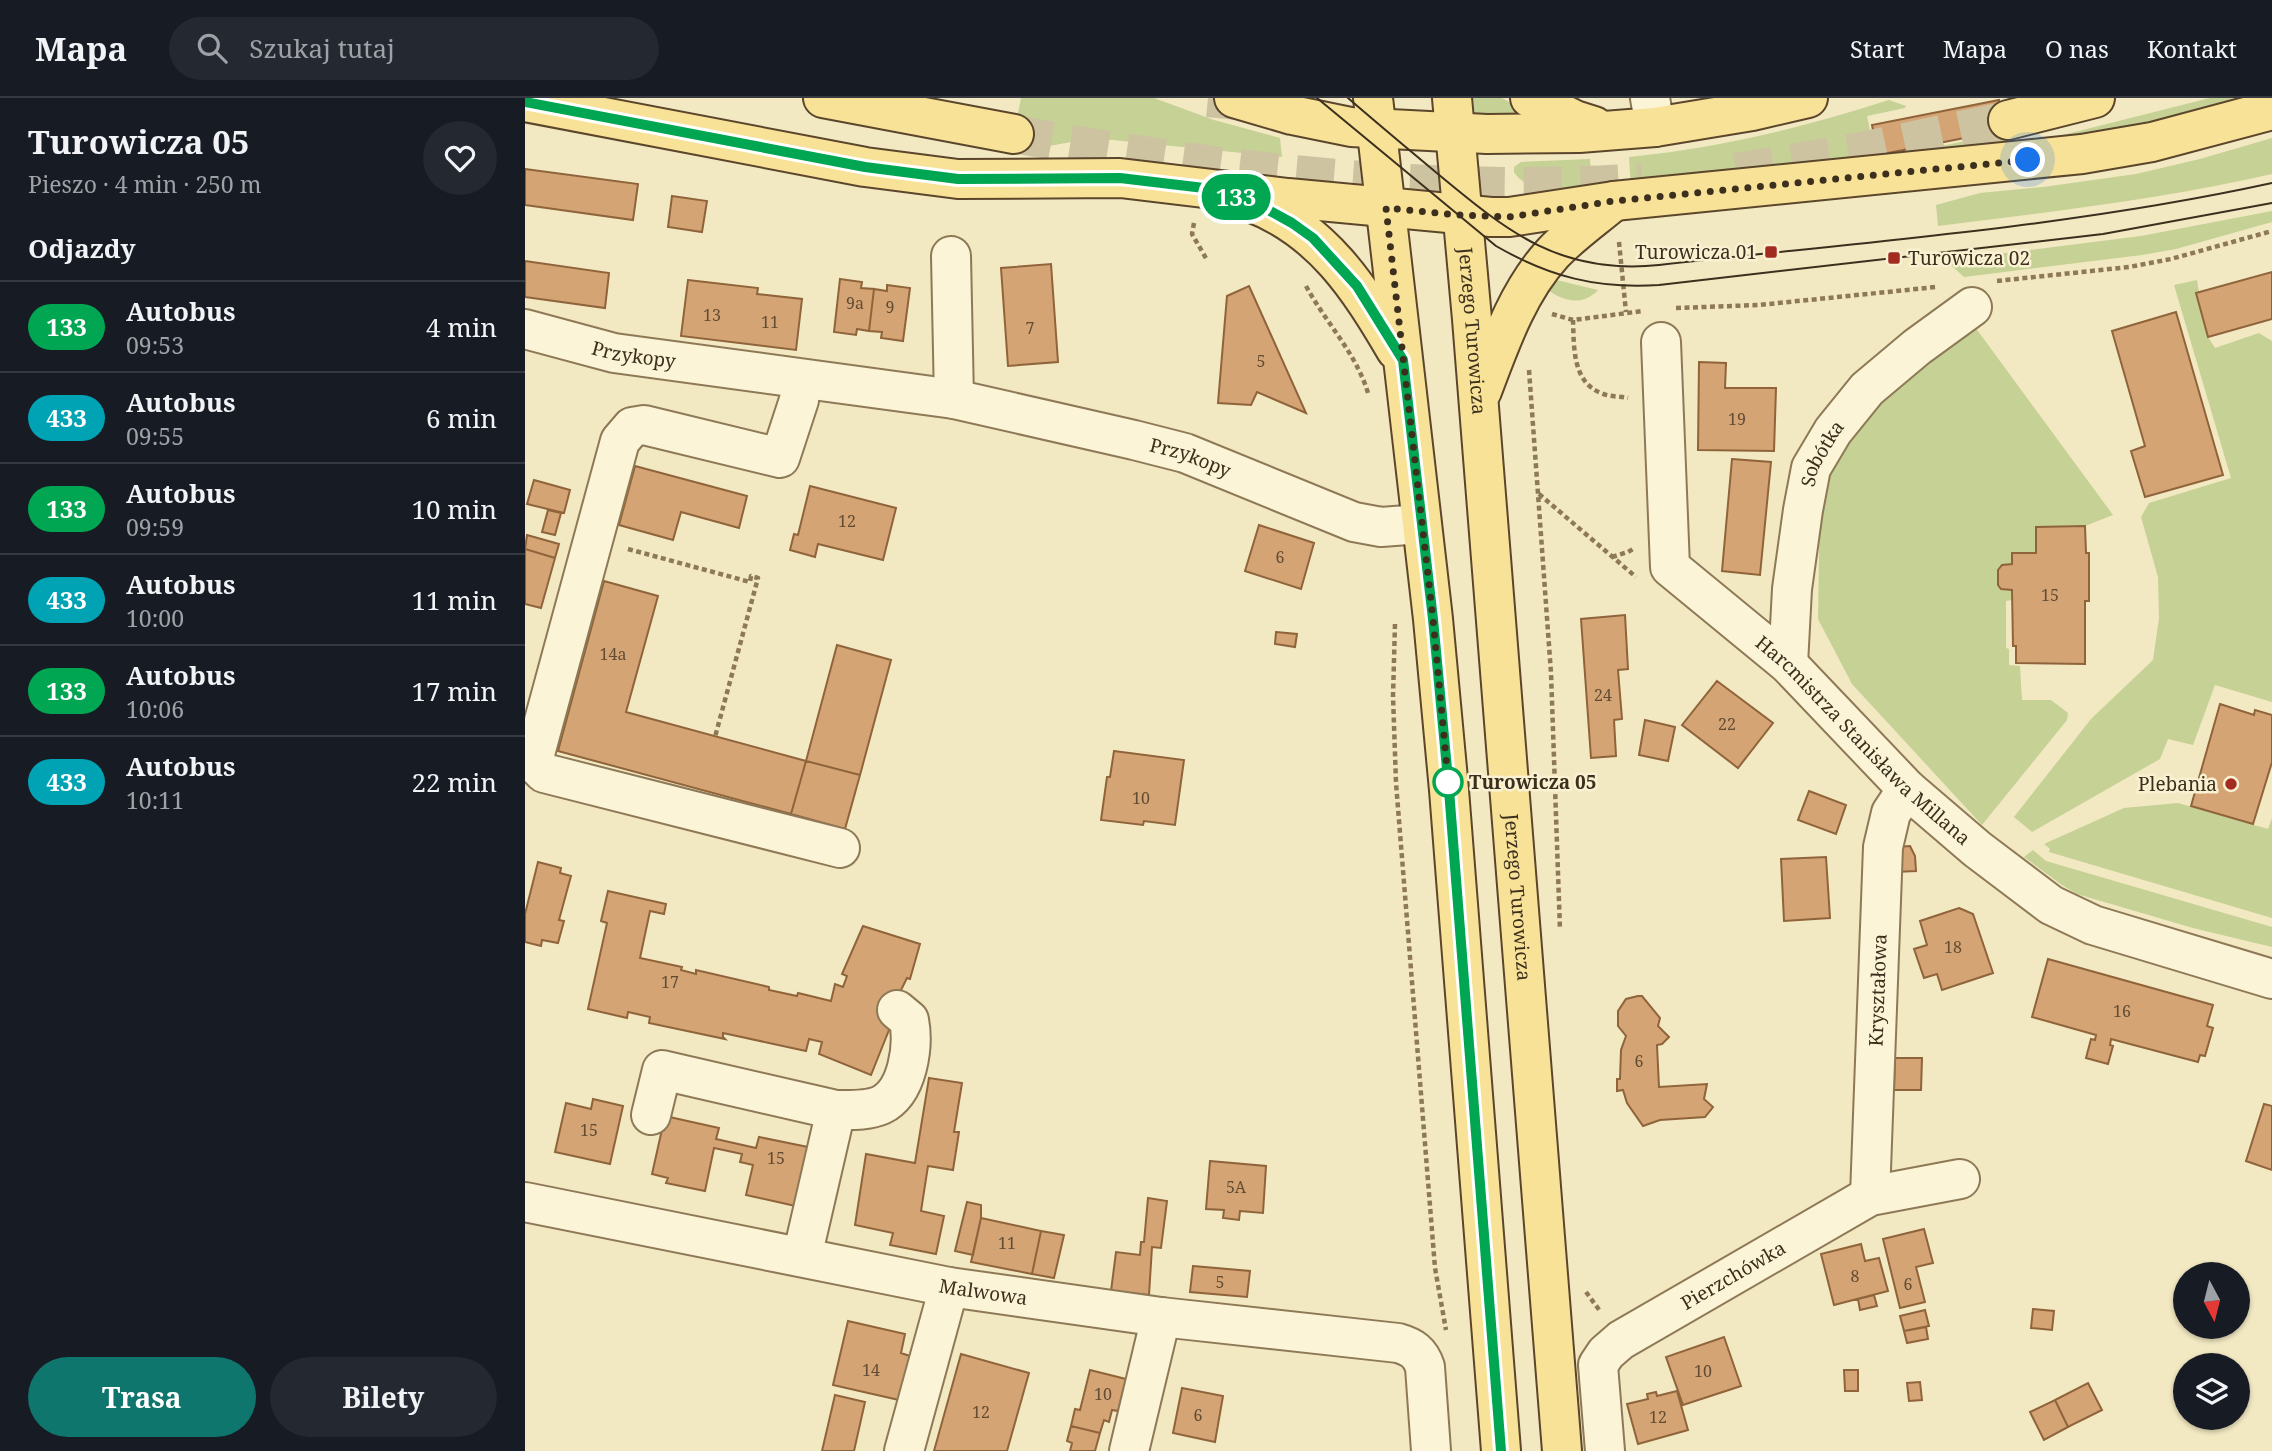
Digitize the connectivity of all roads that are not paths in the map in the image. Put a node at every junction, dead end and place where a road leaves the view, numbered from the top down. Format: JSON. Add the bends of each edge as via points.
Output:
{"nodes":[{"id":1,"x":823,"y":98,"type":"edge"},
{"id":2,"x":1234,"y":98,"type":"edge"},
{"id":3,"x":1530,"y":98,"type":"edge"},
{"id":4,"x":1808,"y":98,"type":"edge"},
{"id":5,"x":2095,"y":98,"type":"edge"},
{"id":6,"x":525,"y":102,"type":"edge"},
{"id":7,"x":2272,"y":110,"type":"edge"},
{"id":8,"x":1375,"y":113,"type":"edge"},
{"id":9,"x":1653,"y":113,"type":"edge"},
{"id":10,"x":1453,"y":115,"type":"edge"},
{"id":11,"x":2008,"y":120,"type":"tunnel mouth"},
{"id":12,"x":1609,"y":131,"type":"junction"},
{"id":13,"x":1014,"y":134,"type":"tunnel mouth"},
{"id":14,"x":1614,"y":201,"type":"junction"},
{"id":15,"x":1199,"y":204,"type":"junction"},
{"id":16,"x":1386,"y":208,"type":"junction"},
{"id":17,"x":1463,"y":216,"type":"junction"},
{"id":18,"x":951,"y":256,"type":"dead end"},
{"id":19,"x":1983,"y":294,"type":"road end"},
{"id":20,"x":525,"y":329,"type":"edge"},
{"id":21,"x":1661,"y":342,"type":"dead end"},
{"id":22,"x":1403,"y":360,"type":"junction"},
{"id":23,"x":801,"y":380,"type":"junction"},
{"id":24,"x":954,"y":399,"type":"junction"},
{"id":25,"x":1478,"y":399,"type":"junction"},
{"id":26,"x":1421,"y":524,"type":"junction"},
{"id":27,"x":1788,"y":664,"type":"junction"},
{"id":28,"x":1906,"y":789,"type":"junction"},
{"id":29,"x":840,"y":848,"type":"dead end"},
{"id":30,"x":2272,"y":979,"type":"edge"},
{"id":31,"x":897,"y":1010,"type":"dead end"},
{"id":32,"x":836,"y":1110,"type":"junction"},
{"id":33,"x":651,"y":1115,"type":"dead end"},
{"id":34,"x":1960,"y":1180,"type":"dead end"},
{"id":35,"x":1870,"y":1196,"type":"junction"},
{"id":36,"x":525,"y":1202,"type":"edge"},
{"id":37,"x":802,"y":1257,"type":"junction"},
{"id":38,"x":949,"y":1287,"type":"junction"},
{"id":39,"x":1161,"y":1317,"type":"junction"},
{"id":40,"x":904,"y":1451,"type":"edge"},
{"id":41,"x":1129,"y":1451,"type":"edge"},
{"id":42,"x":1431,"y":1451,"type":"edge"},
{"id":43,"x":1501,"y":1451,"type":"edge"},
{"id":44,"x":1562,"y":1451,"type":"edge"},
{"id":45,"x":1605,"y":1451,"type":"edge"}],
"edges":[{"from":1,"to":13,"type":"main road"},
{"from":2,"to":8,"type":"main road","via":[[1320,122]]},
{"from":3,"to":12,"type":"main road"},
{"from":4,"to":9,"type":"main road","via":[[1752,111]]},
{"from":5,"to":11,"type":"main road"},
{"from":6,"to":15,"type":"main road","via":[[916,174],[972,179],[1120,178]]},
{"from":7,"to":14,"type":"main road","via":[[2152,142],[2082,154]]},
{"from":8,"to":10,"type":"main road"},
{"from":8,"to":16,"type":"main road"},
{"from":9,"to":12,"type":"main road"},
{"from":10,"to":12,"type":"main road","via":[[1551,134]]},
{"from":10,"to":17,"type":"main road","name":"Jerzego Turowicza"},
{"from":14,"to":17,"type":"main road","via":[[1509,217]]},
{"from":14,"to":25,"type":"main road","via":[[1553,253],[1541,269],[1515,308]]},
{"from":15,"to":16,"type":"main road"},
{"from":15,"to":22,"type":"main road","via":[[1263,207],[1313,238],[1357,286]]},
{"from":16,"to":17,"type":"main road"},
{"from":16,"to":22,"type":"main road"},
{"from":17,"to":25,"type":"main road","name":"Jerzego Turowicza"},
{"from":18,"to":24,"type":"street"},
{"from":19,"to":27,"type":"street","name":"Sobótka","via":[[1867,388],[1811,468],[1793,589]]},
{"from":20,"to":23,"type":"street","name":"Przykopy","via":[[614,353]]},
{"from":21,"to":27,"type":"street","name":"Harcmistrza Stanisława Millana","via":[[1670,567]]},
{"from":22,"to":26,"type":"main road"},
{"from":23,"to":24,"type":"street","name":"Przykopy"},
{"from":23,"to":29,"type":"street","via":[[780,458],[644,425],[632,427],[620,441],[535,754],[544,773]]},
{"from":24,"to":26,"type":"street","name":"Przykopy","via":[[1185,453],[1354,522],[1381,527]]},
{"from":25,"to":44,"type":"main road","name":"Jerzego Turowicza"},
{"from":26,"to":43,"type":"main road","via":[[1451,816]]},
{"from":27,"to":28,"type":"street","name":"Harcmistrza Stanisława Millana"},
{"from":28,"to":30,"type":"street","name":"Harcmistrza Stanisława Millana","via":[[2051,905],[2093,925]]},
{"from":28,"to":35,"type":"street","name":"Kryształowa","via":[[1891,813],[1883,847]]},
{"from":31,"to":32,"type":"street","via":[[909,1020],[912,1037],[904,1080],[881,1105]]},
{"from":32,"to":33,"type":"street","via":[[661,1070]]},
{"from":32,"to":37,"type":"street"},
{"from":34,"to":35,"type":"street","name":"Pierzchówka"},
{"from":35,"to":45,"type":"street","name":"Pierzchówka","via":[[1621,1340],[1606,1353],[1598,1365]]},
{"from":36,"to":37,"type":"street","name":"Malwowa"},
{"from":37,"to":38,"type":"street","name":"Malwowa"},
{"from":38,"to":39,"type":"street","name":"Malwowa"},
{"from":38,"to":40,"type":"street"},
{"from":39,"to":41,"type":"street"},
{"from":39,"to":42,"type":"street","name":"Malwowa","via":[[1408,1346],[1422,1357],[1427,1376]]}]}
